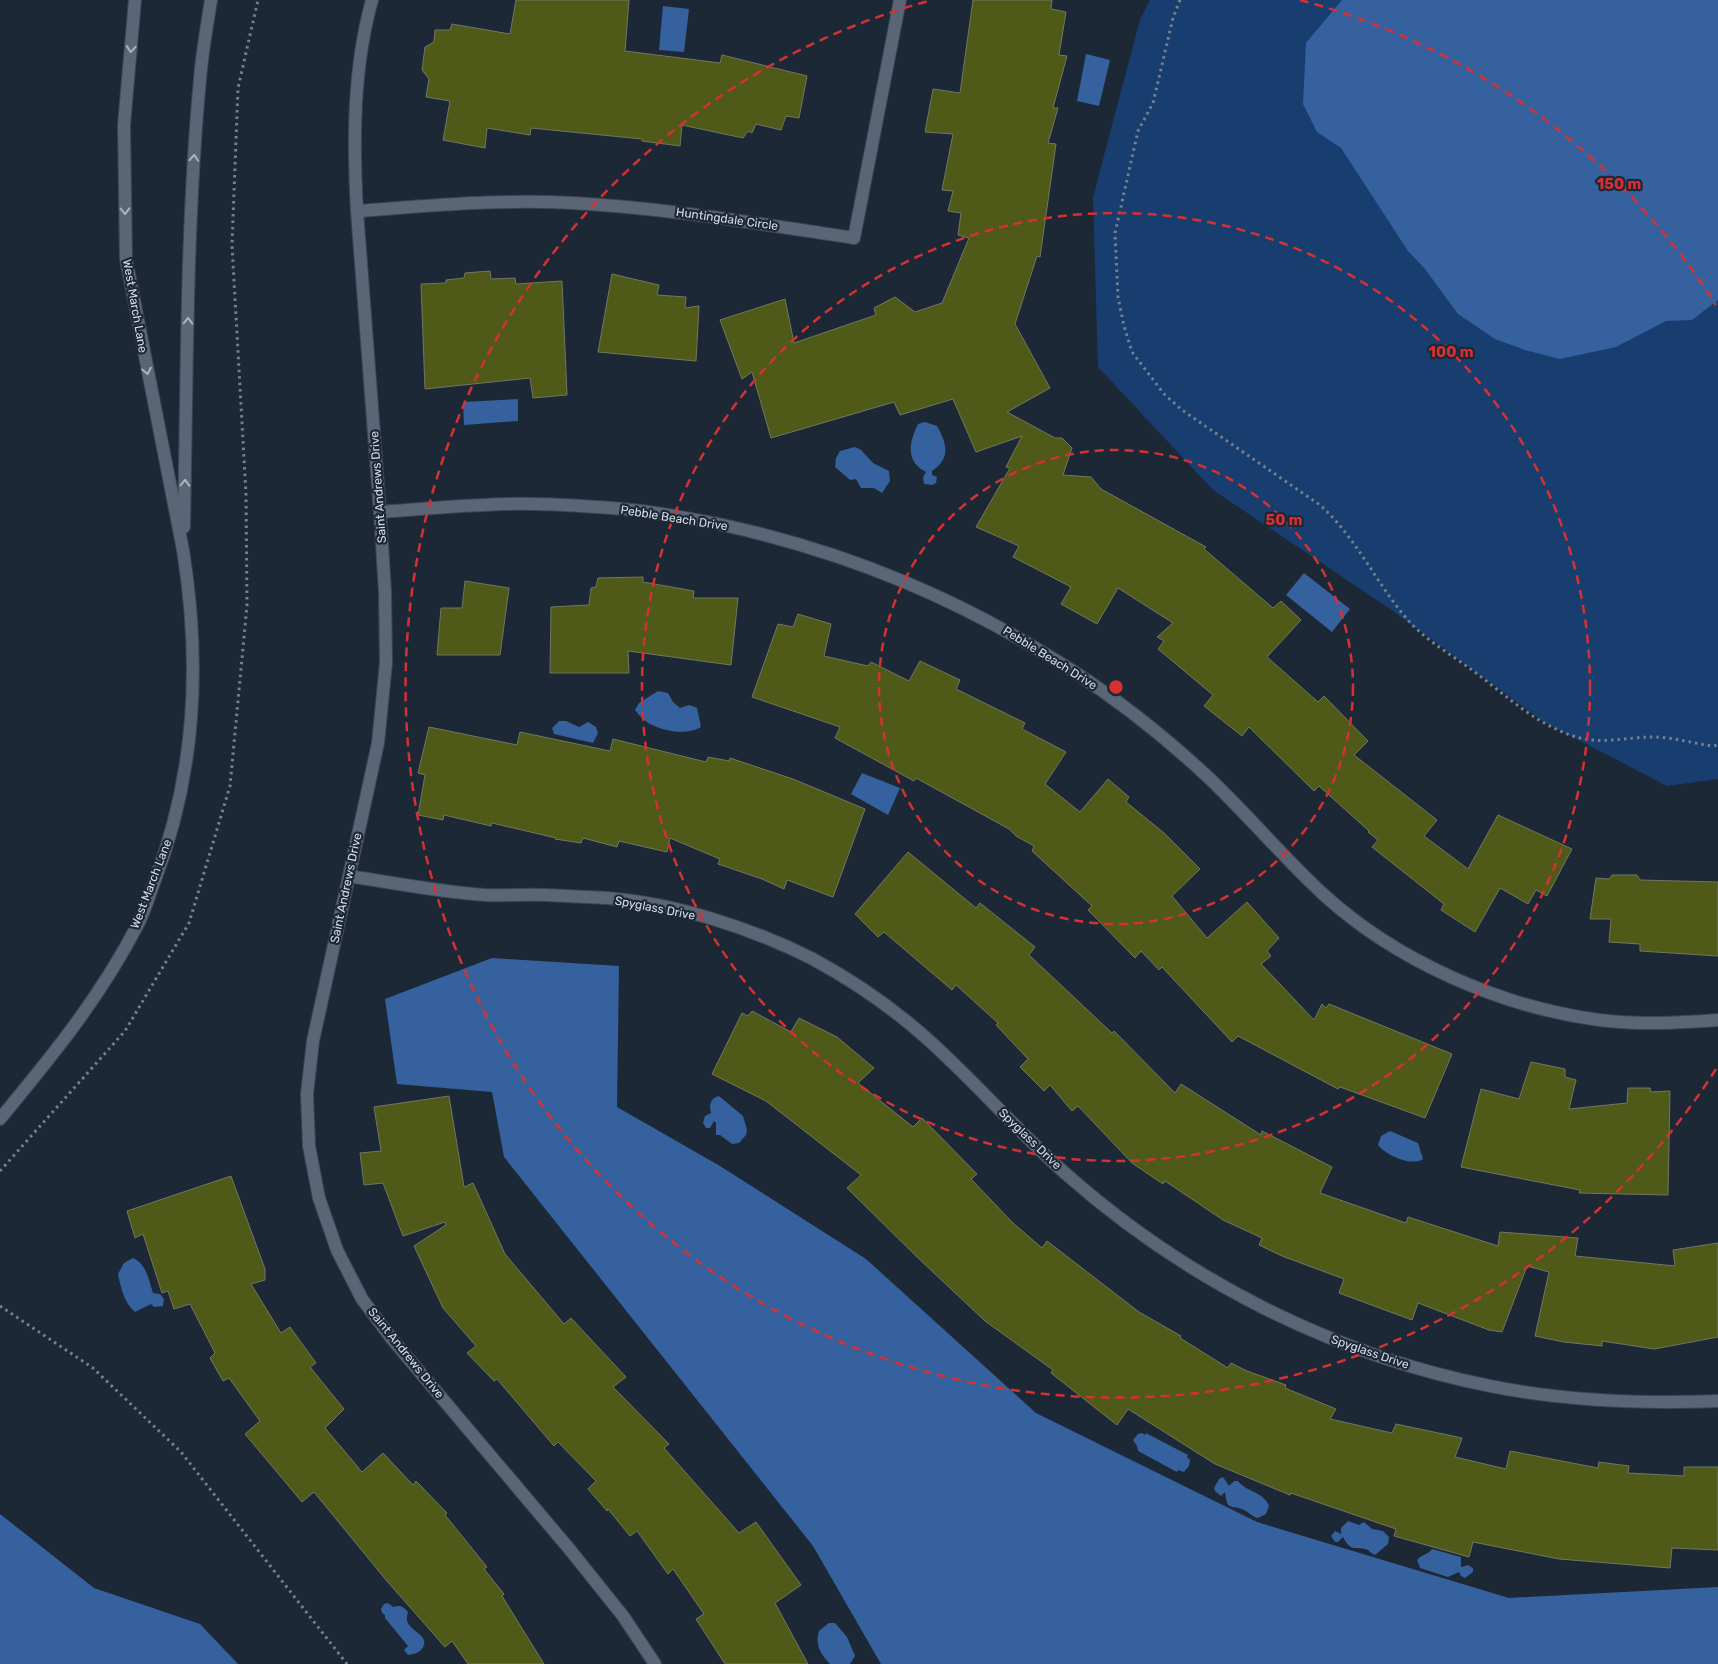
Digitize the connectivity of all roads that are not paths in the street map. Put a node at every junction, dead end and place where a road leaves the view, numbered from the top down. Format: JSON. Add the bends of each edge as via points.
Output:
{"nodes":[{"id":1,"x":135,"y":0,"type":"edge"},
{"id":2,"x":211,"y":0,"type":"edge"},
{"id":3,"x":372,"y":0,"type":"edge"},
{"id":4,"x":900,"y":0,"type":"edge"},
{"id":5,"x":357,"y":211,"type":"junction"},
{"id":6,"x":380,"y":512,"type":"junction"},
{"id":7,"x":184,"y":550,"type":"junction"},
{"id":8,"x":349,"y":876,"type":"junction"},
{"id":9,"x":1718,"y":1020,"type":"edge"},
{"id":10,"x":0,"y":1119,"type":"edge"},
{"id":11,"x":1718,"y":1401,"type":"edge"},
{"id":12,"x":655,"y":1664,"type":"edge"}],
"edges":[{"from":1,"to":7,"type":"street","name":"West March Lane","one_way":true,"via":[[124,125],[126,259]]},
{"from":7,"to":2,"type":"street","name":"West March Lane","one_way":true,"via":[[193,187],[200,78]]},
{"from":3,"to":5,"type":"street","name":"Saint Andrews Drive","via":[[358,80],[354,153]]},
{"from":4,"to":5,"type":"street","name":"Huntingdale Circle","via":[[854,238],[664,210],[570,203],[471,203]]},
{"from":5,"to":6,"type":"street","name":"Saint Andrews Drive"},
{"from":6,"to":8,"type":"street","name":"Saint Andrews Drive","via":[[386,663],[378,743]]},
{"from":6,"to":9,"type":"street","name":"Pebble Beach Drive","via":[[508,504],[601,507],[705,522],[777,537],[851,560],[926,590],[1002,627],[1076,672],[1146,723],[1209,778],[1326,897],[1373,934],[1425,965],[1483,991],[1535,1007],[1598,1020],[1658,1024]]},
{"from":7,"to":10,"type":"street","name":"West March Lane","via":[[190,594],[194,687],[187,766],[165,853],[138,924],[100,990],[69,1035]]},
{"from":8,"to":11,"type":"street","name":"Spyglass Drive","via":[[486,895],[612,899],[680,910],[748,931],[811,959],[868,993],[922,1034],[1065,1174],[1138,1232],[1203,1275],[1271,1312],[1352,1347],[1416,1368],[1492,1387],[1584,1400]]},
{"from":8,"to":12,"type":"street","name":"Saint Andrews Drive","via":[[312,1041],[307,1094],[309,1146],[317,1190],[337,1250],[362,1298],[392,1339],[577,1558],[623,1616]]}]}
